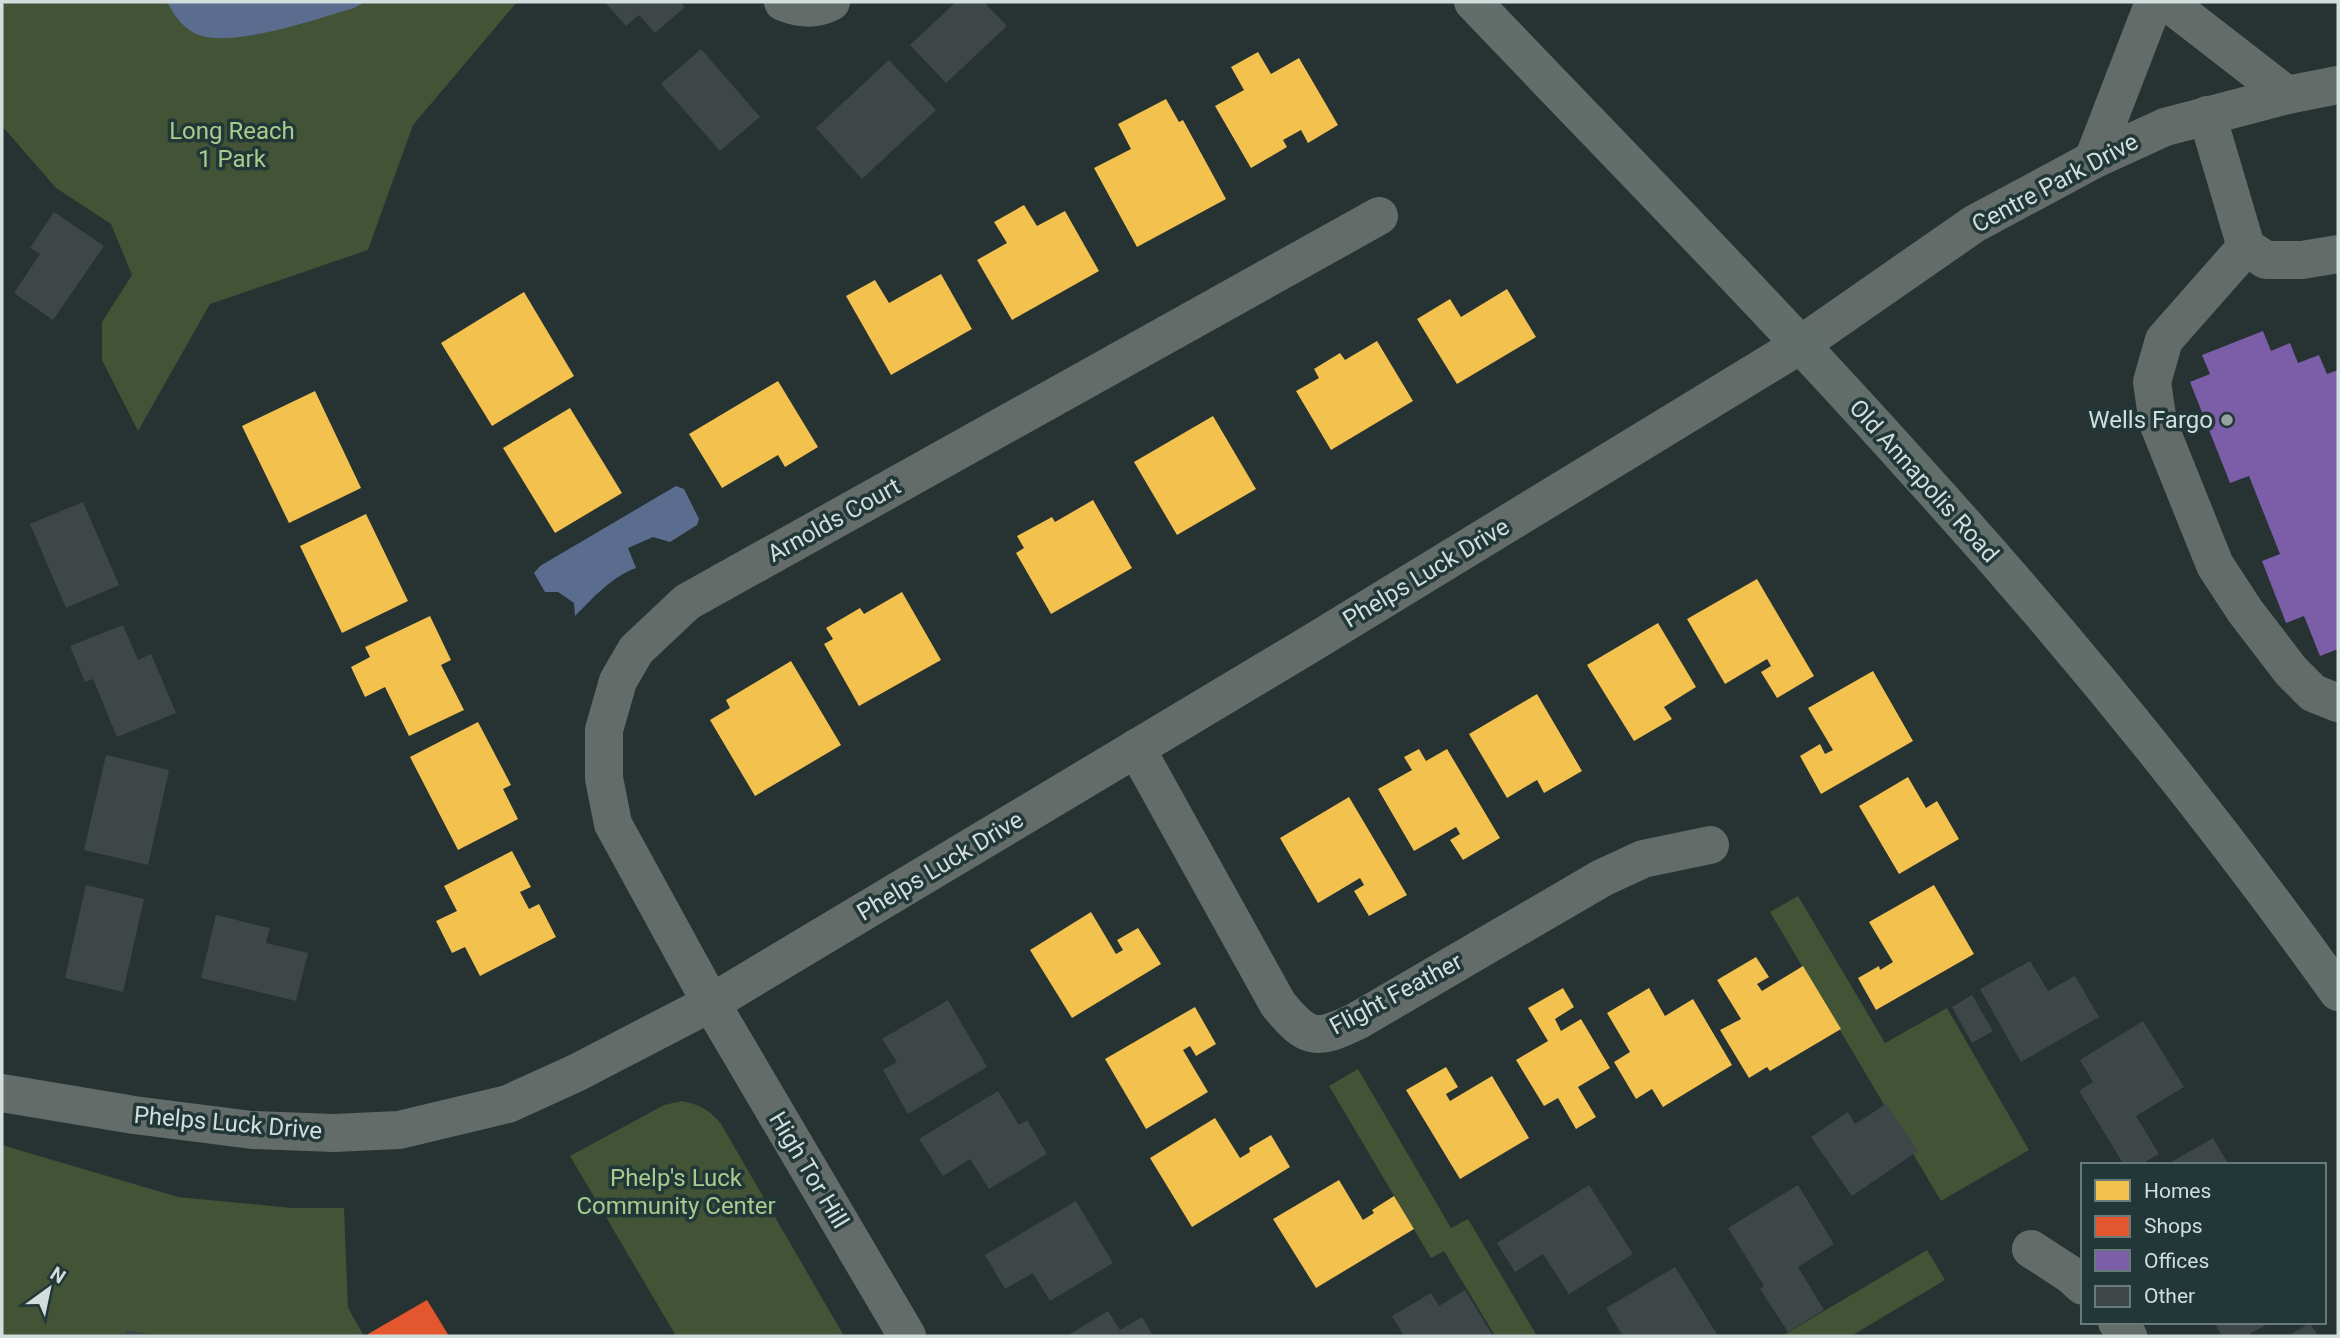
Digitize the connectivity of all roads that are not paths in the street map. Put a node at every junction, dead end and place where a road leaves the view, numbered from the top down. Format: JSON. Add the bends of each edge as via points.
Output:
{"nodes":[{"id":1,"x":783,"y":2,"type":"edge"},
{"id":2,"x":831,"y":2,"type":"edge"},
{"id":3,"x":1472,"y":2,"type":"edge"},
{"id":4,"x":2154,"y":2,"type":"edge"},
{"id":5,"x":2167,"y":2,"type":"edge"},
{"id":6,"x":2338,"y":85,"type":"edge"},
{"id":7,"x":2287,"y":95,"type":"junction"},
{"id":8,"x":2207,"y":115,"type":"junction"},
{"id":9,"x":2093,"y":160,"type":"junction"},
{"id":10,"x":1379,"y":216,"type":"dead end"},
{"id":11,"x":2246,"y":247,"type":"junction"},
{"id":12,"x":2338,"y":254,"type":"edge"},
{"id":13,"x":1800,"y":345,"type":"junction"},
{"id":14,"x":2338,"y":703,"type":"edge"},
{"id":15,"x":1136,"y":748,"type":"junction"},
{"id":16,"x":1710,"y":845,"type":"dead end"},
{"id":17,"x":2338,"y":992,"type":"edge"},
{"id":18,"x":711,"y":1003,"type":"junction"},
{"id":19,"x":2,"y":1093,"type":"edge"},
{"id":20,"x":2031,"y":1249,"type":"dead end"},
{"id":21,"x":2081,"y":1284,"type":"edge"},
{"id":22,"x":907,"y":1336,"type":"edge"}],
"edges":[{"from":1,"to":2,"type":"street","via":[[798,8],[820,8]]},
{"from":3,"to":13,"type":"main road","name":"Old Annapolis Road"},
{"from":4,"to":9,"type":"street"},
{"from":5,"to":7,"type":"street"},
{"from":6,"to":7,"type":"street","name":"Centre Park Drive"},
{"from":7,"to":8,"type":"street","name":"Centre Park Drive"},
{"from":8,"to":9,"type":"street","name":"Centre Park Drive","via":[[2165,127]]},
{"from":8,"to":11,"type":"street"},
{"from":9,"to":13,"type":"street","name":"Centre Park Drive","via":[[1974,224]]},
{"from":10,"to":18,"type":"street","name":"Arnolds Court","via":[[687,602],[636,650],[618,681],[604,730],[604,778],[613,824]]},
{"from":11,"to":12,"type":"street","via":[[2266,260]]},
{"from":11,"to":14,"type":"street","via":[[2164,340],[2152,382],[2158,423],[2215,565],[2291,671],[2314,693]]},
{"from":13,"to":15,"type":"street","name":"Phelps Luck Drive"},
{"from":13,"to":17,"type":"main road","name":"Old Annapolis Road","via":[[1919,473],[2116,701],[2210,818]]},
{"from":15,"to":16,"type":"street","name":"Flight Feather","via":[[1278,1004],[1294,1024],[1311,1034],[1330,1034],[1357,1021],[1602,878],[1643,859]]},
{"from":15,"to":18,"type":"street","name":"Phelps Luck Drive"},
{"from":18,"to":19,"type":"street","name":"Phelps Luck Drive","via":[[508,1104],[399,1130],[252,1130]]},
{"from":18,"to":22,"type":"street","name":"High Tor Hill"},
{"from":20,"to":21,"type":"street"}]}
